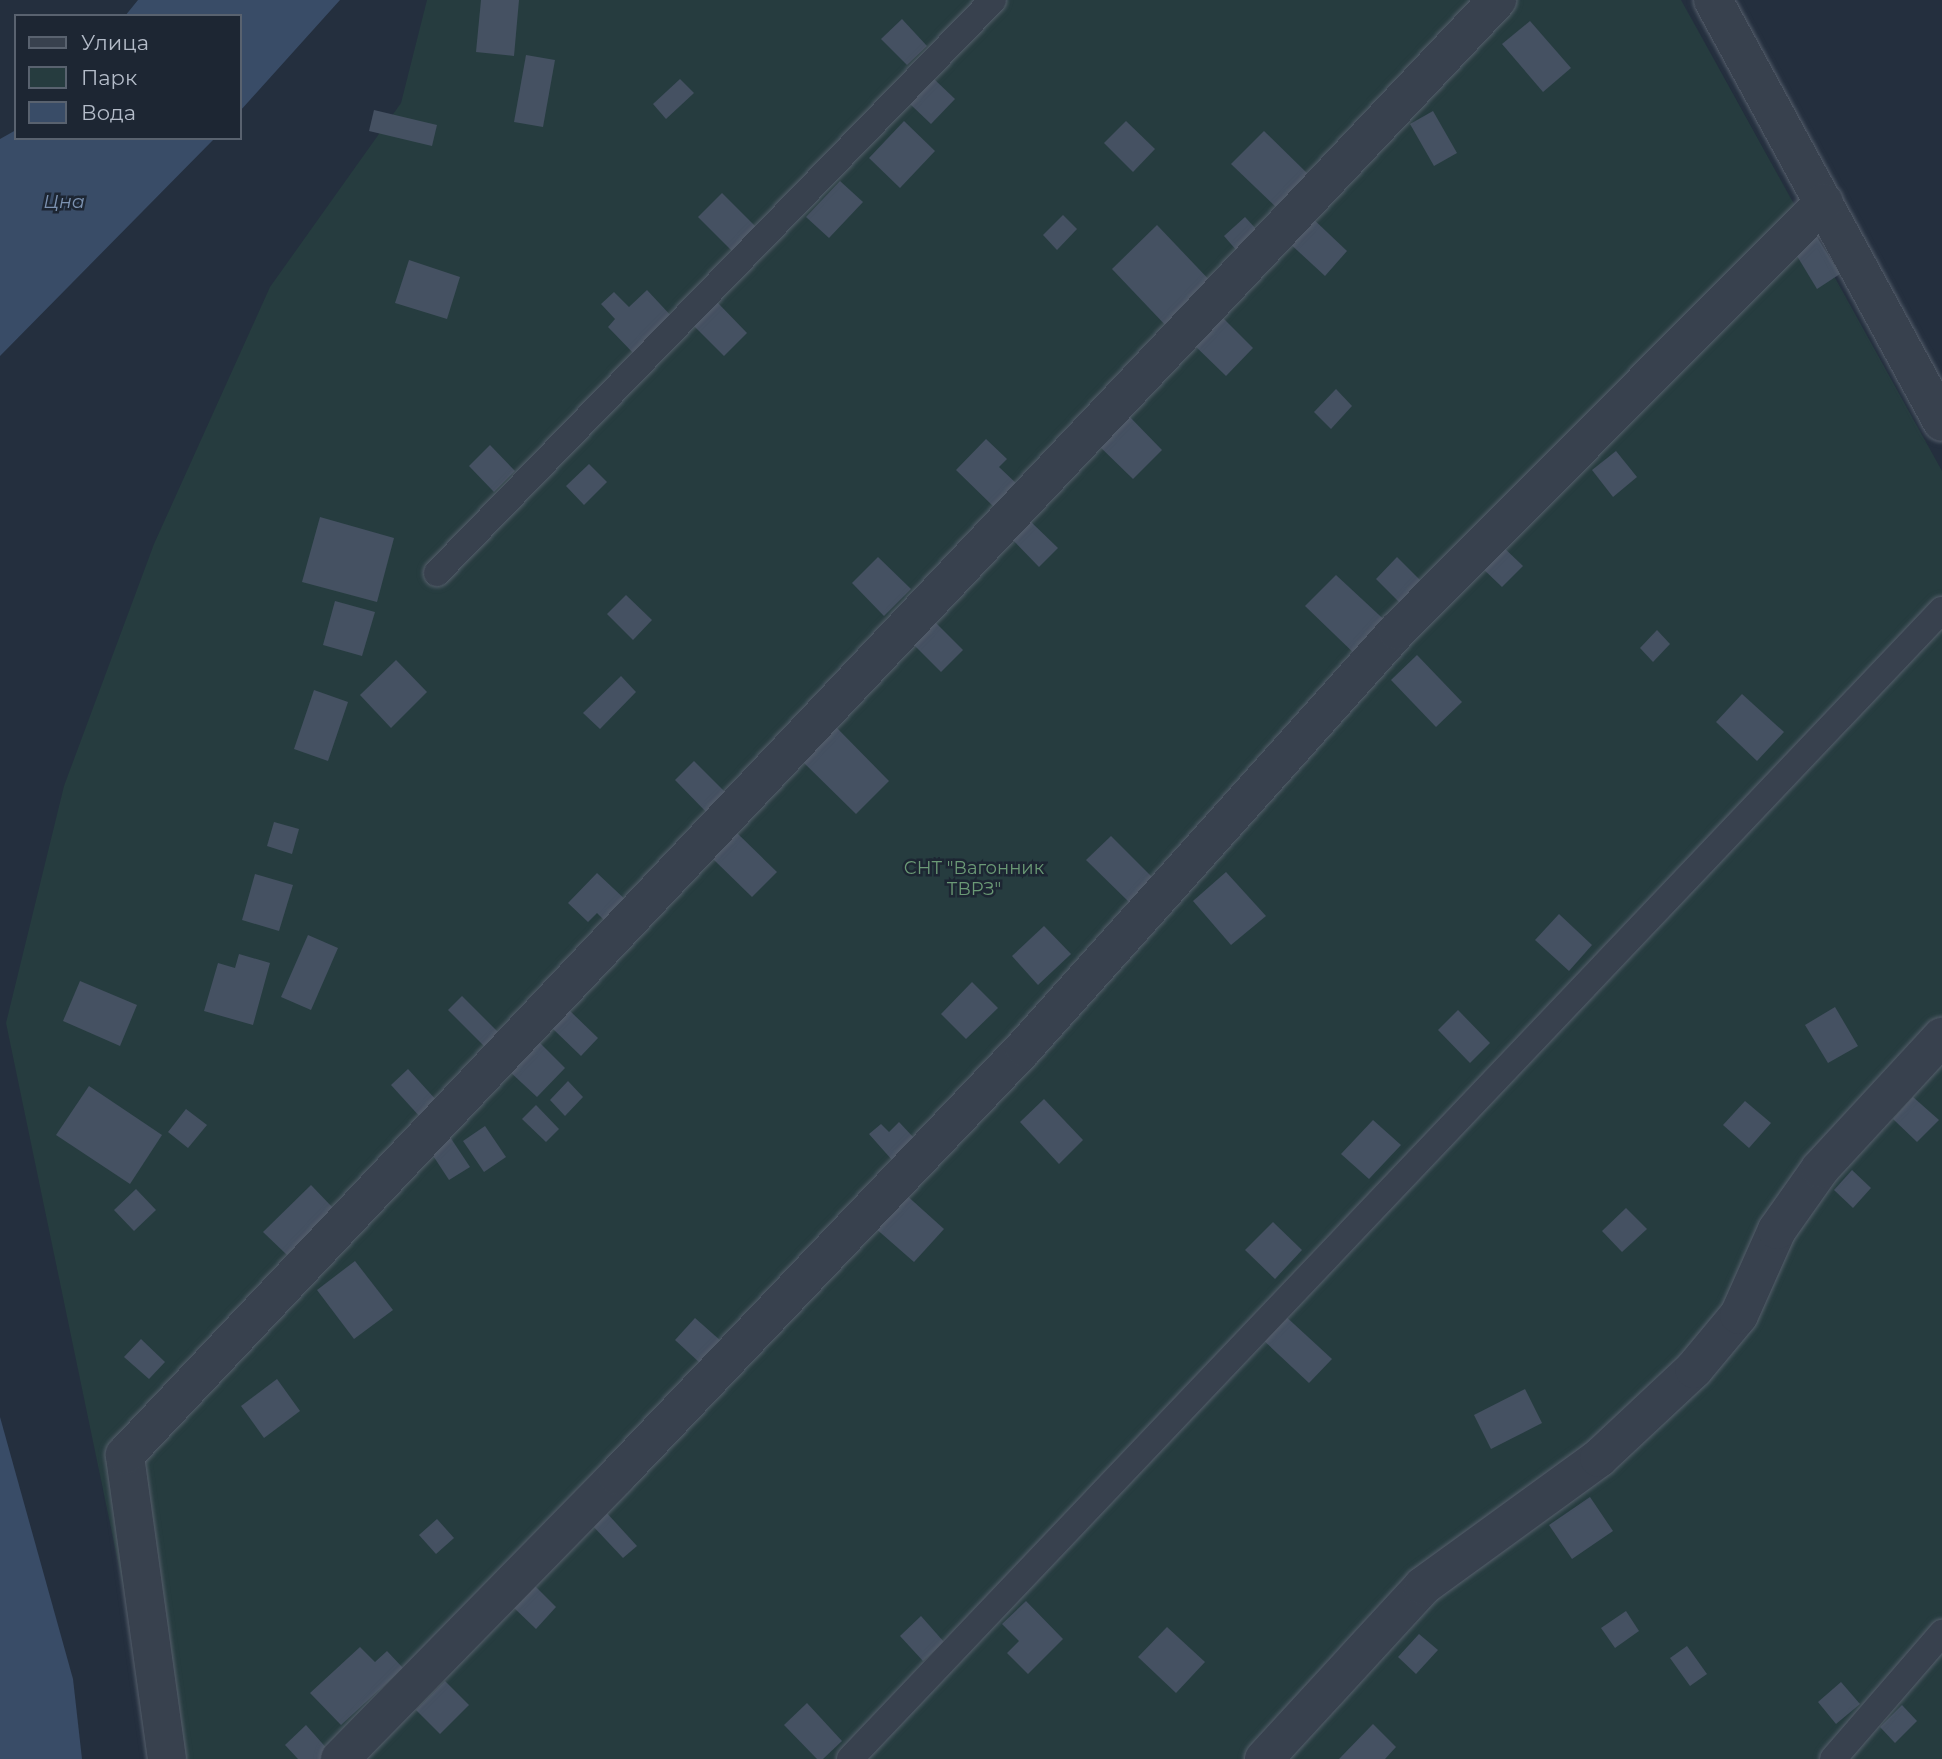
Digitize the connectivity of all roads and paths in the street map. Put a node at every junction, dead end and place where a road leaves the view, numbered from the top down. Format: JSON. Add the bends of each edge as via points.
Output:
{"nodes":[{"id":1,"x":993,"y":0,"type":"edge"},
{"id":2,"x":1497,"y":0,"type":"edge"},
{"id":3,"x":1713,"y":0,"type":"edge"},
{"id":4,"x":1824,"y":202,"type":"junction"},
{"id":5,"x":1942,"y":422,"type":"edge"},
{"id":6,"x":437,"y":573,"type":"dead end"},
{"id":7,"x":1942,"y":610,"type":"edge"},
{"id":8,"x":1942,"y":1037,"type":"edge"},
{"id":9,"x":1942,"y":1633,"type":"edge"},
{"id":10,"x":167,"y":1759,"type":"edge"},
{"id":11,"x":340,"y":1759,"type":"edge"},
{"id":12,"x":850,"y":1759,"type":"edge"},
{"id":13,"x":1264,"y":1759,"type":"edge"},
{"id":14,"x":1833,"y":1759,"type":"edge"}],
"edges":[{"from":1,"to":6,"type":"lane"},
{"from":2,"to":10,"type":"street","via":[[125,1455]]},
{"from":3,"to":4,"type":"street"},
{"from":4,"to":5,"type":"street"},
{"from":4,"to":11,"type":"street","via":[[1397,631],[1024,1048]]},
{"from":7,"to":12,"type":"lane"},
{"from":8,"to":13,"type":"street","via":[[1820,1169],[1777,1230],[1739,1315],[1694,1369],[1599,1458],[1423,1586]]},
{"from":9,"to":14,"type":"lane"}]}
